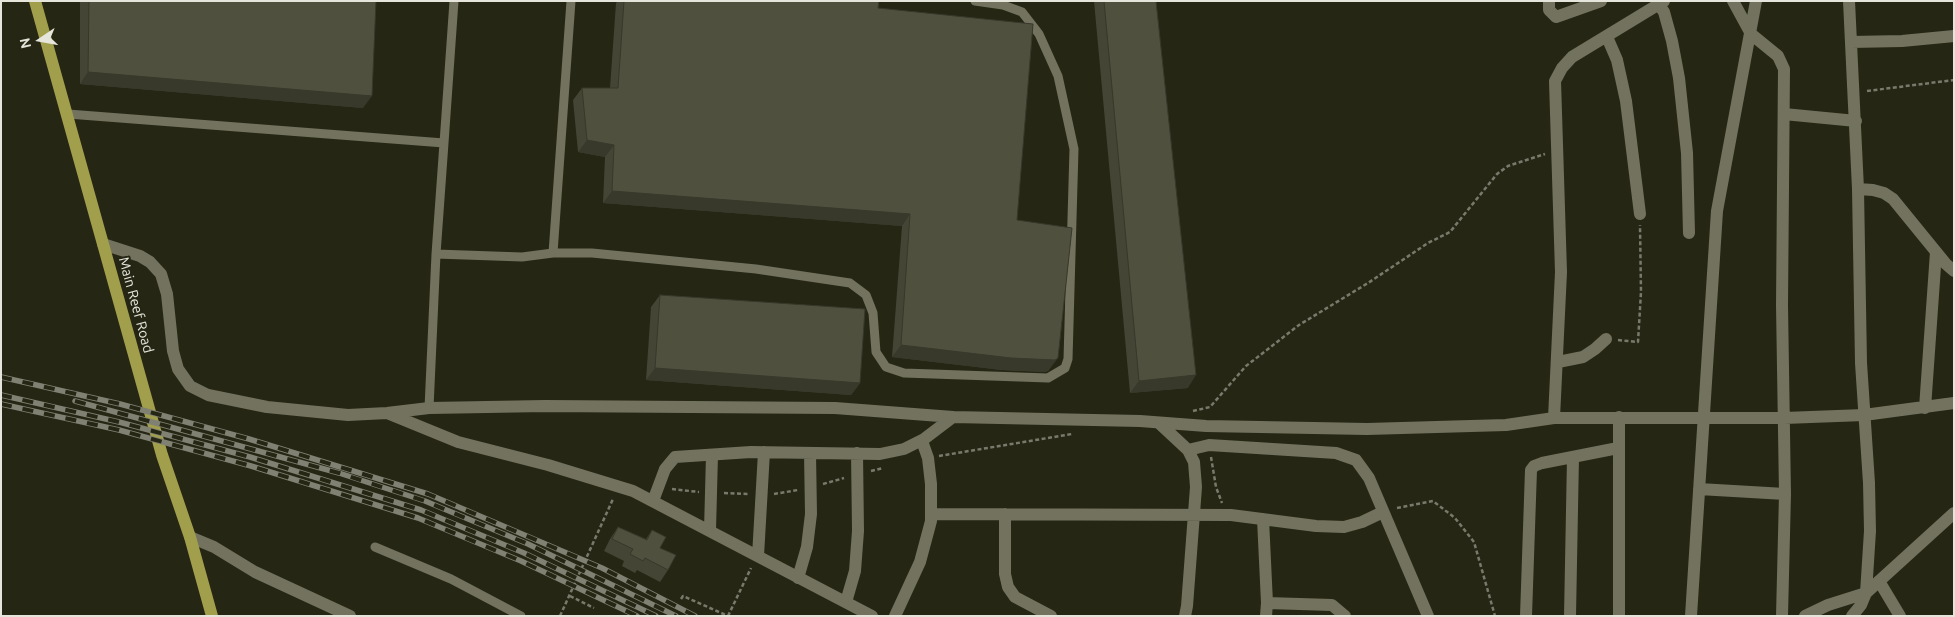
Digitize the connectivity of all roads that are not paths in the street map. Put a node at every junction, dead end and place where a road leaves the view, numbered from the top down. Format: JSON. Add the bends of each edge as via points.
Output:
{"nodes":[{"id":1,"x":34,"y":1,"type":"edge"},
{"id":2,"x":454,"y":1,"type":"edge"},
{"id":3,"x":571,"y":1,"type":"edge"},
{"id":4,"x":975,"y":1,"type":"edge"},
{"id":5,"x":1549,"y":1,"type":"edge"},
{"id":6,"x":1601,"y":1,"type":"edge"},
{"id":7,"x":1733,"y":1,"type":"edge"},
{"id":8,"x":1756,"y":1,"type":"edge"},
{"id":9,"x":1850,"y":1,"type":"edge"},
{"id":10,"x":1662,"y":3,"type":"edge"},
{"id":11,"x":1752,"y":34,"type":"junction"},
{"id":12,"x":1954,"y":36,"type":"edge"},
{"id":13,"x":1607,"y":37,"type":"junction"},
{"id":14,"x":1851,"y":42,"type":"junction"},
{"id":15,"x":68,"y":114,"type":"junction"},
{"id":16,"x":1784,"y":114,"type":"junction"},
{"id":17,"x":1856,"y":121,"type":"junction"},
{"id":18,"x":444,"y":143,"type":"junction"},
{"id":19,"x":1858,"y":189,"type":"junction"},
{"id":20,"x":1640,"y":214,"type":"road end"},
{"id":21,"x":1689,"y":233,"type":"dead end"},
{"id":22,"x":104,"y":244,"type":"junction"},
{"id":23,"x":1936,"y":252,"type":"junction"},
{"id":24,"x":436,"y":254,"type":"junction"},
{"id":25,"x":554,"y":254,"type":"junction"},
{"id":26,"x":1954,"y":271,"type":"edge"},
{"id":27,"x":1606,"y":339,"type":"road end"},
{"id":28,"x":1558,"y":362,"type":"junction"},
{"id":29,"x":1954,"y":403,"type":"edge"},
{"id":30,"x":429,"y":408,"type":"junction"},
{"id":31,"x":1925,"y":408,"type":"junction"},
{"id":32,"x":387,"y":413,"type":"junction"},
{"id":33,"x":1864,"y":415,"type":"junction"},
{"id":34,"x":953,"y":417,"type":"junction"},
{"id":35,"x":1704,"y":417,"type":"junction"},
{"id":36,"x":1554,"y":418,"type":"junction"},
{"id":37,"x":1619,"y":418,"type":"junction"},
{"id":38,"x":1784,"y":418,"type":"junction"},
{"id":39,"x":1159,"y":423,"type":"junction"},
{"id":40,"x":922,"y":440,"type":"junction"},
{"id":41,"x":1618,"y":448,"type":"junction"},
{"id":42,"x":1188,"y":450,"type":"junction"},
{"id":43,"x":764,"y":452,"type":"junction"},
{"id":44,"x":810,"y":453,"type":"junction"},
{"id":45,"x":857,"y":454,"type":"junction"},
{"id":46,"x":712,"y":455,"type":"junction"},
{"id":47,"x":1573,"y":457,"type":"junction"},
{"id":48,"x":1699,"y":490,"type":"junction"},
{"id":49,"x":1785,"y":494,"type":"junction"},
{"id":50,"x":653,"y":501,"type":"junction"},
{"id":51,"x":1383,"y":512,"type":"junction"},
{"id":52,"x":931,"y":514,"type":"junction"},
{"id":53,"x":1005,"y":514,"type":"junction"},
{"id":54,"x":1194,"y":515,"type":"junction"},
{"id":55,"x":1263,"y":519,"type":"junction"},
{"id":56,"x":1951,"y":521,"type":"edge"},
{"id":57,"x":710,"y":530,"type":"junction"},
{"id":58,"x":190,"y":537,"type":"junction"},
{"id":59,"x":375,"y":547,"type":"dead end"},
{"id":60,"x":758,"y":556,"type":"junction"},
{"id":61,"x":798,"y":578,"type":"junction"},
{"id":62,"x":1879,"y":581,"type":"junction"},
{"id":63,"x":1866,"y":593,"type":"junction"},
{"id":64,"x":846,"y":602,"type":"junction"},
{"id":65,"x":1266,"y":610,"type":"edge"},
{"id":66,"x":212,"y":616,"type":"edge"},
{"id":67,"x":350,"y":616,"type":"edge"},
{"id":68,"x":520,"y":616,"type":"edge"},
{"id":69,"x":872,"y":616,"type":"edge"},
{"id":70,"x":894,"y":616,"type":"edge"},
{"id":71,"x":1051,"y":616,"type":"edge"},
{"id":72,"x":1185,"y":616,"type":"edge"},
{"id":73,"x":1344,"y":616,"type":"edge"},
{"id":74,"x":1428,"y":616,"type":"edge"},
{"id":75,"x":1526,"y":616,"type":"edge"},
{"id":76,"x":1570,"y":616,"type":"edge"},
{"id":77,"x":1619,"y":616,"type":"edge"},
{"id":78,"x":1691,"y":616,"type":"edge"},
{"id":79,"x":1782,"y":616,"type":"edge"},
{"id":80,"x":1806,"y":616,"type":"edge"},
{"id":81,"x":1852,"y":616,"type":"edge"},
{"id":82,"x":1900,"y":616,"type":"edge"}],
"edges":[{"from":1,"to":15,"type":"main road","name":"Main Reef Road"},
{"from":2,"to":18,"type":"lane"},
{"from":3,"to":25,"type":"lane"},
{"from":4,"to":25,"type":"lane","via":[[1022,12],[1039,34],[1058,76],[1074,149],[1068,359],[1065,368],[1057,375],[1048,378],[904,373],[886,367],[876,352],[873,313],[866,296],[850,282],[592,253]]},
{"from":5,"to":6,"type":"street","via":[[1549,10],[1556,17]]},
{"from":7,"to":11,"type":"street"},
{"from":8,"to":11,"type":"street"},
{"from":9,"to":14,"type":"street"},
{"from":10,"to":13,"type":"street"},
{"from":10,"to":21,"type":"street","via":[[1679,78],[1687,153]]},
{"from":11,"to":16,"type":"street","via":[[1772,49],[1784,69]]},
{"from":11,"to":35,"type":"street","via":[[1721,183]]},
{"from":12,"to":14,"type":"street"},
{"from":13,"to":20,"type":"street","via":[[1626,101]]},
{"from":13,"to":28,"type":"street","via":[[1572,56],[1555,81],[1561,272]]},
{"from":14,"to":17,"type":"street"},
{"from":15,"to":18,"type":"lane"},
{"from":15,"to":22,"type":"main road","name":"Main Reef Road"},
{"from":16,"to":17,"type":"street"},
{"from":16,"to":38,"type":"street"},
{"from":17,"to":19,"type":"street"},
{"from":18,"to":24,"type":"lane"},
{"from":19,"to":23,"type":"street","via":[[1884,193],[1893,199]]},
{"from":19,"to":33,"type":"street"},
{"from":22,"to":32,"type":"street","via":[[140,256],[160,274],[167,294],[173,351],[178,369],[190,386],[208,396],[267,407],[348,415]]},
{"from":22,"to":58,"type":"main road","name":"Main Reef Road","via":[[162,455]]},
{"from":23,"to":26,"type":"street"},
{"from":23,"to":31,"type":"street"},
{"from":24,"to":25,"type":"lane","via":[[522,257]]},
{"from":24,"to":30,"type":"lane"},
{"from":27,"to":28,"type":"street","via":[[1582,357]]},
{"from":28,"to":36,"type":"street"},
{"from":29,"to":31,"type":"street"},
{"from":30,"to":32,"type":"street"},
{"from":30,"to":34,"type":"street","via":[[835,408]]},
{"from":31,"to":33,"type":"street"},
{"from":32,"to":50,"type":"street","via":[[458,442],[594,478]]},
{"from":33,"to":38,"type":"street"},
{"from":33,"to":63,"type":"street","via":[[1870,532]]},
{"from":34,"to":39,"type":"street"},
{"from":34,"to":40,"type":"street","via":[[940,430]]},
{"from":35,"to":37,"type":"street"},
{"from":35,"to":38,"type":"street"},
{"from":35,"to":48,"type":"street"},
{"from":36,"to":37,"type":"street"},
{"from":36,"to":39,"type":"street","via":[[1506,425],[1366,429]]},
{"from":37,"to":41,"type":"street"},
{"from":38,"to":49,"type":"street"},
{"from":39,"to":42,"type":"street"},
{"from":40,"to":45,"type":"street","via":[[880,454]]},
{"from":40,"to":52,"type":"street","via":[[928,458]]},
{"from":41,"to":47,"type":"street"},
{"from":41,"to":77,"type":"street"},
{"from":42,"to":51,"type":"street","via":[[1209,445],[1336,453],[1356,460],[1370,478]]},
{"from":42,"to":54,"type":"street","via":[[1194,462]]},
{"from":43,"to":44,"type":"street"},
{"from":43,"to":46,"type":"street"},
{"from":43,"to":60,"type":"street"},
{"from":44,"to":45,"type":"street"},
{"from":44,"to":61,"type":"street","via":[[811,514],[807,547]]},
{"from":45,"to":64,"type":"street","via":[[858,531],[855,570]]},
{"from":46,"to":50,"type":"street","via":[[675,457],[664,470]]},
{"from":46,"to":57,"type":"street"},
{"from":47,"to":75,"type":"street","via":[[1542,463],[1531,470]]},
{"from":47,"to":76,"type":"street"},
{"from":48,"to":49,"type":"street"},
{"from":48,"to":78,"type":"street"},
{"from":49,"to":79,"type":"street"},
{"from":50,"to":57,"type":"street"},
{"from":51,"to":55,"type":"street","via":[[1344,526]]},
{"from":51,"to":74,"type":"street"},
{"from":52,"to":53,"type":"street"},
{"from":52,"to":70,"type":"street","via":[[920,562]]},
{"from":53,"to":54,"type":"street"},
{"from":53,"to":71,"type":"street","via":[[1008,587],[1015,597]]},
{"from":54,"to":55,"type":"street"},
{"from":54,"to":72,"type":"street"},
{"from":55,"to":65,"type":"street"},
{"from":56,"to":62,"type":"street"},
{"from":57,"to":60,"type":"street"},
{"from":58,"to":66,"type":"main road","name":"Main Reef Road"},
{"from":58,"to":67,"type":"street","via":[[214,546],[255,572]]},
{"from":59,"to":68,"type":"lane","via":[[451,579]]},
{"from":60,"to":61,"type":"street"},
{"from":61,"to":64,"type":"street"},
{"from":62,"to":63,"type":"street"},
{"from":62,"to":82,"type":"street"},
{"from":63,"to":80,"type":"street"},
{"from":63,"to":81,"type":"street"},
{"from":64,"to":69,"type":"street"},
{"from":65,"to":73,"type":"street","via":[[1332,605]]}]}
